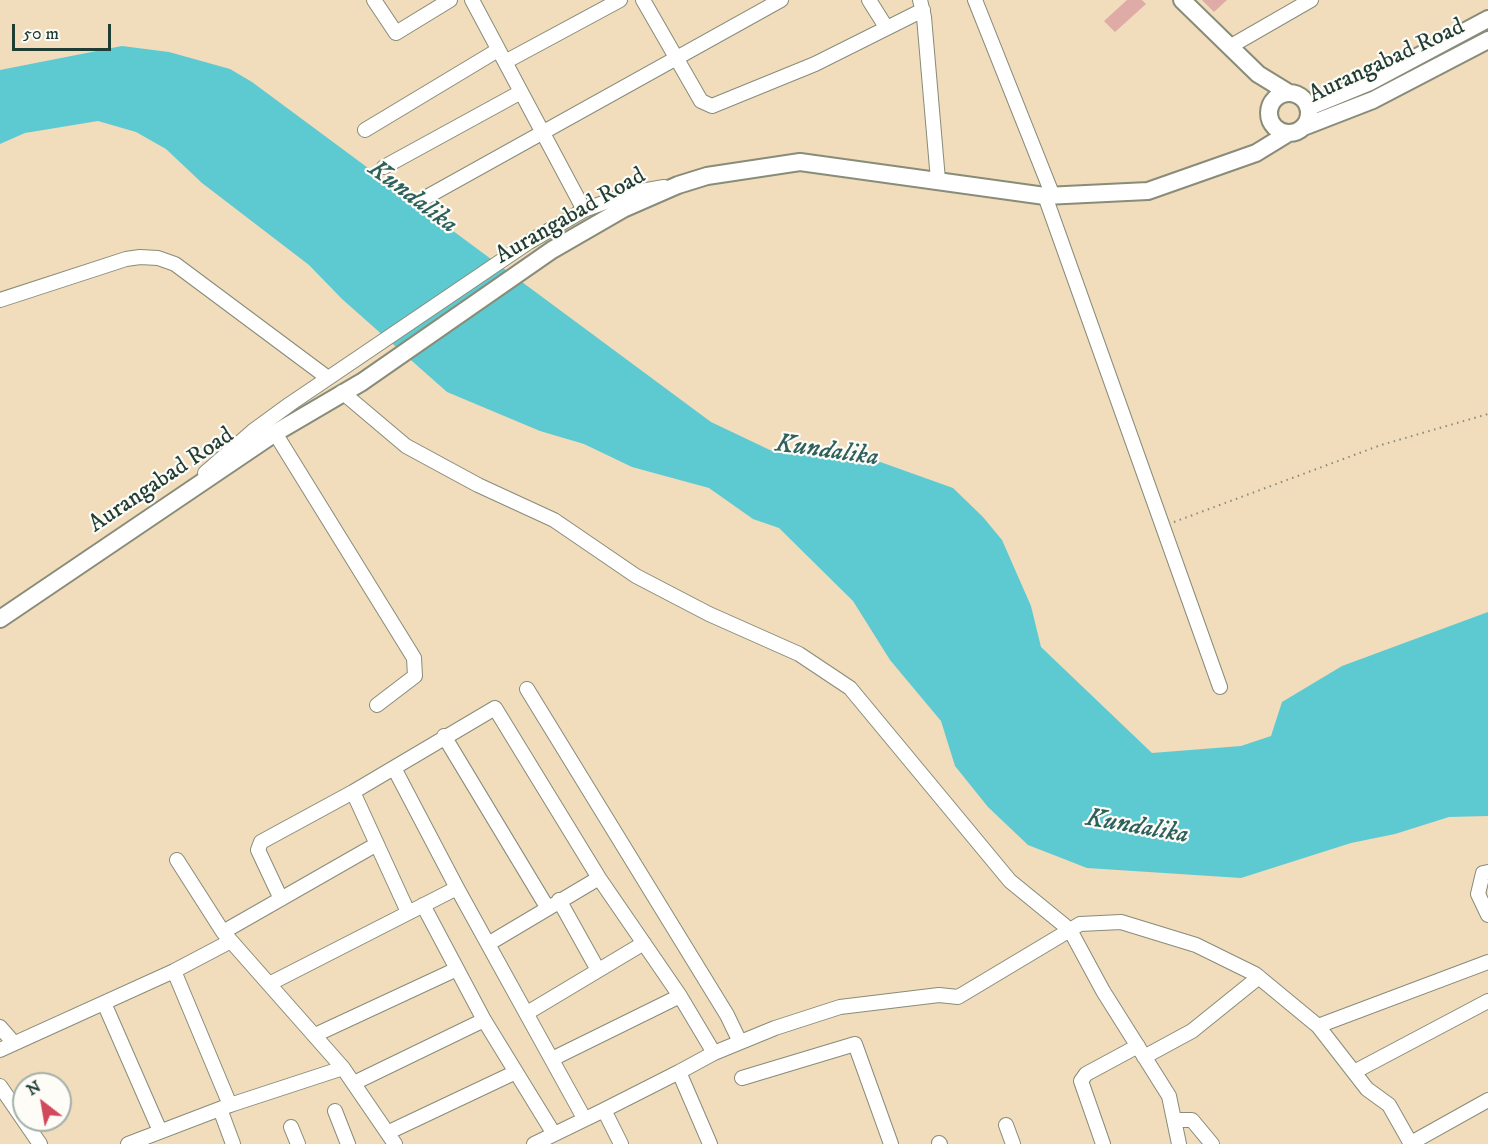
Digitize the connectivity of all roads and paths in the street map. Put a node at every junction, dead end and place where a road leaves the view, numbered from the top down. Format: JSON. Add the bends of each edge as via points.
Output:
{"nodes":[{"id":1,"x":374,"y":0,"type":"edge"},
{"id":2,"x":450,"y":0,"type":"edge"},
{"id":3,"x":472,"y":0,"type":"edge"},
{"id":4,"x":620,"y":0,"type":"edge"},
{"id":5,"x":643,"y":0,"type":"edge"},
{"id":6,"x":781,"y":0,"type":"edge"},
{"id":7,"x":869,"y":0,"type":"edge"},
{"id":8,"x":975,"y":0,"type":"edge"},
{"id":9,"x":1182,"y":0,"type":"edge"},
{"id":10,"x":1311,"y":0,"type":"edge"},
{"id":11,"x":921,"y":5,"type":"edge"},
{"id":12,"x":1488,"y":19,"type":"edge"},
{"id":13,"x":886,"y":27,"type":"junction"},
{"id":14,"x":1488,"y":40,"type":"edge"},
{"id":15,"x":1231,"y":46,"type":"junction"},
{"id":16,"x":502,"y":56,"type":"junction"},
{"id":17,"x":676,"y":59,"type":"junction"},
{"id":18,"x":1258,"y":74,"type":"junction"},
{"id":19,"x":521,"y":92,"type":"junction"},
{"id":20,"x":1289,"y":93,"type":"junction"},
{"id":21,"x":1309,"y":107,"type":"junction"},
{"id":22,"x":1270,"y":115,"type":"junction"},
{"id":23,"x":1306,"y":126,"type":"junction"},
{"id":24,"x":365,"y":130,"type":"dead end"},
{"id":25,"x":543,"y":134,"type":"junction"},
{"id":26,"x":1287,"y":134,"type":"junction"},
{"id":27,"x":1256,"y":153,"type":"junction"},
{"id":28,"x":384,"y":167,"type":"dead end"},
{"id":29,"x":938,"y":180,"type":"junction"},
{"id":30,"x":678,"y":185,"type":"junction"},
{"id":31,"x":1049,"y":196,"type":"junction"},
{"id":32,"x":423,"y":200,"type":"dead end"},
{"id":33,"x":584,"y":210,"type":"junction"},
{"id":34,"x":0,"y":300,"type":"edge"},
{"id":35,"x":328,"y":378,"type":"junction"},
{"id":36,"x":342,"y":392,"type":"junction"},
{"id":37,"x":1488,"y":414,"type":"edge"},
{"id":38,"x":275,"y":433,"type":"junction"},
{"id":39,"x":170,"y":505,"type":"junction"},
{"id":40,"x":1163,"y":526,"type":"junction"},
{"id":41,"x":0,"y":619,"type":"edge"},
{"id":42,"x":1220,"y":687,"type":"dead end"},
{"id":43,"x":527,"y":689,"type":"dead end"},
{"id":44,"x":377,"y":705,"type":"dead end"},
{"id":45,"x":444,"y":736,"type":"junction"},
{"id":46,"x":394,"y":768,"type":"junction"},
{"id":47,"x":353,"y":792,"type":"junction"},
{"id":48,"x":377,"y":844,"type":"junction"},
{"id":49,"x":177,"y":860,"type":"dead end"},
{"id":50,"x":1488,"y":872,"type":"edge"},
{"id":51,"x":598,"y":878,"type":"junction"},
{"id":52,"x":457,"y":888,"type":"junction"},
{"id":53,"x":281,"y":899,"type":"junction"},
{"id":54,"x":553,"y":904,"type":"junction"},
{"id":55,"x":423,"y":905,"type":"junction"},
{"id":56,"x":408,"y":912,"type":"junction"},
{"id":57,"x":1488,"y":915,"type":"edge"},
{"id":58,"x":1071,"y":930,"type":"junction"},
{"id":59,"x":227,"y":937,"type":"junction"},
{"id":60,"x":644,"y":943,"type":"junction"},
{"id":61,"x":488,"y":944,"type":"junction"},
{"id":62,"x":1488,"y":962,"type":"edge"},
{"id":63,"x":457,"y":969,"type":"junction"},
{"id":64,"x":174,"y":970,"type":"junction"},
{"id":65,"x":598,"y":970,"type":"junction"},
{"id":66,"x":1259,"y":977,"type":"junction"},
{"id":67,"x":269,"y":984,"type":"junction"},
{"id":68,"x":680,"y":996,"type":"junction"},
{"id":69,"x":1488,"y":1001,"type":"edge"},
{"id":70,"x":104,"y":1003,"type":"junction"},
{"id":71,"x":526,"y":1013,"type":"junction"},
{"id":72,"x":484,"y":1020,"type":"junction"},
{"id":73,"x":1318,"y":1026,"type":"junction"},
{"id":74,"x":0,"y":1027,"type":"edge"},
{"id":75,"x":315,"y":1035,"type":"junction"},
{"id":76,"x":740,"y":1042,"type":"junction"},
{"id":77,"x":14,"y":1043,"type":"junction"},
{"id":78,"x":0,"y":1050,"type":"edge"},
{"id":79,"x":1141,"y":1052,"type":"junction"},
{"id":80,"x":714,"y":1053,"type":"junction"},
{"id":81,"x":552,"y":1059,"type":"junction"},
{"id":82,"x":343,"y":1068,"type":"junction"},
{"id":83,"x":516,"y":1072,"type":"junction"},
{"id":84,"x":679,"y":1072,"type":"junction"},
{"id":85,"x":1354,"y":1072,"type":"junction"},
{"id":86,"x":742,"y":1078,"type":"dead end"},
{"id":87,"x":354,"y":1083,"type":"junction"},
{"id":88,"x":0,"y":1086,"type":"edge"},
{"id":89,"x":1488,"y":1100,"type":"edge"},
{"id":90,"x":225,"y":1107,"type":"junction"},
{"id":91,"x":604,"y":1110,"type":"junction"},
{"id":92,"x":335,"y":1111,"type":"dead end"},
{"id":93,"x":584,"y":1119,"type":"junction"},
{"id":94,"x":1174,"y":1120,"type":"junction"},
{"id":95,"x":1006,"y":1125,"type":"dead end"},
{"id":96,"x":291,"y":1127,"type":"dead end"},
{"id":97,"x":160,"y":1131,"type":"junction"},
{"id":98,"x":554,"y":1134,"type":"junction"},
{"id":99,"x":392,"y":1138,"type":"edge"},
{"id":100,"x":1411,"y":1143,"type":"edge"},
{"id":101,"x":40,"y":1144,"type":"edge"},
{"id":102,"x":128,"y":1144,"type":"edge"},
{"id":103,"x":233,"y":1144,"type":"edge"},
{"id":104,"x":298,"y":1144,"type":"edge"},
{"id":105,"x":348,"y":1144,"type":"edge"},
{"id":106,"x":534,"y":1144,"type":"edge"},
{"id":107,"x":621,"y":1144,"type":"edge"},
{"id":108,"x":710,"y":1144,"type":"edge"},
{"id":109,"x":891,"y":1144,"type":"edge"},
{"id":110,"x":1013,"y":1144,"type":"edge"},
{"id":111,"x":1103,"y":1144,"type":"edge"},
{"id":112,"x":1179,"y":1144,"type":"edge"},
{"id":113,"x":1212,"y":1144,"type":"edge"}],
"edges":[{"from":1,"to":2,"type":"street","via":[[396,33]]},
{"from":3,"to":16,"type":"street"},
{"from":4,"to":16,"type":"street"},
{"from":5,"to":17,"type":"street"},
{"from":6,"to":17,"type":"street"},
{"from":7,"to":13,"type":"street"},
{"from":8,"to":31,"type":"street"},
{"from":9,"to":15,"type":"main road"},
{"from":10,"to":15,"type":"street"},
{"from":11,"to":13,"type":"street"},
{"from":11,"to":29,"type":"street"},
{"from":12,"to":21,"type":"main road","name":"Aurangabad Road","via":[[1370,82]]},
{"from":13,"to":17,"type":"street","via":[[815,63],[712,106],[701,101]]},
{"from":14,"to":23,"type":"main road","name":"Aurangabad Road","via":[[1373,100]]},
{"from":15,"to":18,"type":"main road"},
{"from":16,"to":19,"type":"street"},
{"from":16,"to":24,"type":"street"},
{"from":17,"to":25,"type":"street"},
{"from":18,"to":20,"type":"main road"},
{"from":18,"to":22,"type":"main road"},
{"from":19,"to":25,"type":"street"},
{"from":19,"to":28,"type":"street"},
{"from":20,"to":21,"type":"main road","via":[[1301,97]]},
{"from":20,"to":22,"type":"main road","via":[[1277,97]]},
{"from":21,"to":23,"type":"main road"},
{"from":22,"to":26,"type":"main road","via":[[1280,132]]},
{"from":22,"to":27,"type":"main road"},
{"from":23,"to":26,"type":"main road"},
{"from":25,"to":32,"type":"street"},
{"from":25,"to":33,"type":"street"},
{"from":26,"to":27,"type":"main road","name":"Aurangabad Road"},
{"from":27,"to":31,"type":"main road","name":"Aurangabad Road","via":[[1148,191]]},
{"from":29,"to":30,"type":"main road","name":"Aurangabad Road","via":[[800,162],[707,176]]},
{"from":29,"to":31,"type":"main road","name":"Aurangabad Road"},
{"from":30,"to":33,"type":"street","via":[[630,193]]},
{"from":30,"to":36,"type":"main road","name":"Aurangabad Road","via":[[623,209],[552,250]]},
{"from":31,"to":40,"type":"street"},
{"from":33,"to":35,"type":"street"},
{"from":34,"to":35,"type":"street","via":[[126,260],[158,258],[175,264]]},
{"from":35,"to":39,"type":"street","via":[[253,431]]},
{"from":36,"to":38,"type":"main road","name":"Aurangabad Road"},
{"from":36,"to":58,"type":"street","via":[[406,446],[554,520],[636,576],[799,654],[850,688],[1010,881]]},
{"from":37,"to":40,"type":"path","via":[[1381,445]]},
{"from":38,"to":39,"type":"main road","name":"Aurangabad Road"},
{"from":38,"to":44,"type":"street","via":[[414,658],[415,676]]},
{"from":39,"to":41,"type":"main road","name":"Aurangabad Road"},
{"from":40,"to":42,"type":"street"},
{"from":43,"to":76,"type":"street"},
{"from":45,"to":46,"type":"street"},
{"from":45,"to":51,"type":"street","via":[[489,710],[497,710]]},
{"from":45,"to":54,"type":"street"},
{"from":46,"to":47,"type":"street"},
{"from":46,"to":52,"type":"street"},
{"from":47,"to":48,"type":"street"},
{"from":47,"to":53,"type":"street","via":[[257,846]]},
{"from":48,"to":53,"type":"street"},
{"from":48,"to":56,"type":"street"},
{"from":49,"to":59,"type":"street"},
{"from":50,"to":57,"type":"street","via":[[1484,873],[1478,894]]},
{"from":51,"to":54,"type":"street"},
{"from":51,"to":60,"type":"street"},
{"from":52,"to":55,"type":"street"},
{"from":52,"to":61,"type":"street"},
{"from":53,"to":59,"type":"street"},
{"from":54,"to":61,"type":"street"},
{"from":54,"to":65,"type":"street"},
{"from":55,"to":56,"type":"street"},
{"from":55,"to":63,"type":"street"},
{"from":56,"to":67,"type":"street"},
{"from":58,"to":66,"type":"street","via":[[1080,924],[1121,922],[1196,945]]},
{"from":58,"to":76,"type":"street","via":[[958,997],[939,995],[840,1007]]},
{"from":58,"to":79,"type":"street"},
{"from":59,"to":64,"type":"street"},
{"from":59,"to":67,"type":"street"},
{"from":60,"to":65,"type":"street"},
{"from":60,"to":68,"type":"street"},
{"from":61,"to":71,"type":"street"},
{"from":62,"to":73,"type":"street"},
{"from":63,"to":72,"type":"street"},
{"from":63,"to":75,"type":"street"},
{"from":64,"to":70,"type":"street"},
{"from":64,"to":90,"type":"street"},
{"from":65,"to":71,"type":"street"},
{"from":66,"to":73,"type":"street"},
{"from":66,"to":79,"type":"street","via":[[1192,1031]]},
{"from":67,"to":75,"type":"street"},
{"from":68,"to":80,"type":"street"},
{"from":68,"to":81,"type":"street"},
{"from":69,"to":85,"type":"street"},
{"from":70,"to":77,"type":"street"},
{"from":70,"to":97,"type":"street"},
{"from":71,"to":81,"type":"street"},
{"from":72,"to":83,"type":"street"},
{"from":72,"to":87,"type":"street"},
{"from":73,"to":85,"type":"street"},
{"from":74,"to":77,"type":"street"},
{"from":75,"to":82,"type":"street"},
{"from":76,"to":80,"type":"street"},
{"from":77,"to":78,"type":"street"},
{"from":79,"to":94,"type":"street","via":[[1169,1096]]},
{"from":79,"to":111,"type":"street","via":[[1086,1074],[1080,1081]]},
{"from":80,"to":84,"type":"street"},
{"from":81,"to":93,"type":"street"},
{"from":82,"to":87,"type":"street"},
{"from":82,"to":90,"type":"street"},
{"from":83,"to":98,"type":"street"},
{"from":83,"to":99,"type":"street"},
{"from":84,"to":91,"type":"street"},
{"from":84,"to":108,"type":"street"},
{"from":85,"to":100,"type":"street","via":[[1367,1089],[1389,1105]]},
{"from":86,"to":109,"type":"street","via":[[855,1044]]},
{"from":87,"to":99,"type":"street"},
{"from":88,"to":101,"type":"street"},
{"from":89,"to":100,"type":"street"},
{"from":90,"to":97,"type":"street"},
{"from":90,"to":103,"type":"street"},
{"from":91,"to":93,"type":"street"},
{"from":91,"to":107,"type":"street"},
{"from":92,"to":105,"type":"street"},
{"from":93,"to":98,"type":"street"},
{"from":94,"to":112,"type":"street"},
{"from":94,"to":113,"type":"street","via":[[1192,1120]]},
{"from":95,"to":110,"type":"street"},
{"from":96,"to":104,"type":"street"},
{"from":97,"to":102,"type":"street"},
{"from":98,"to":106,"type":"street"}]}
